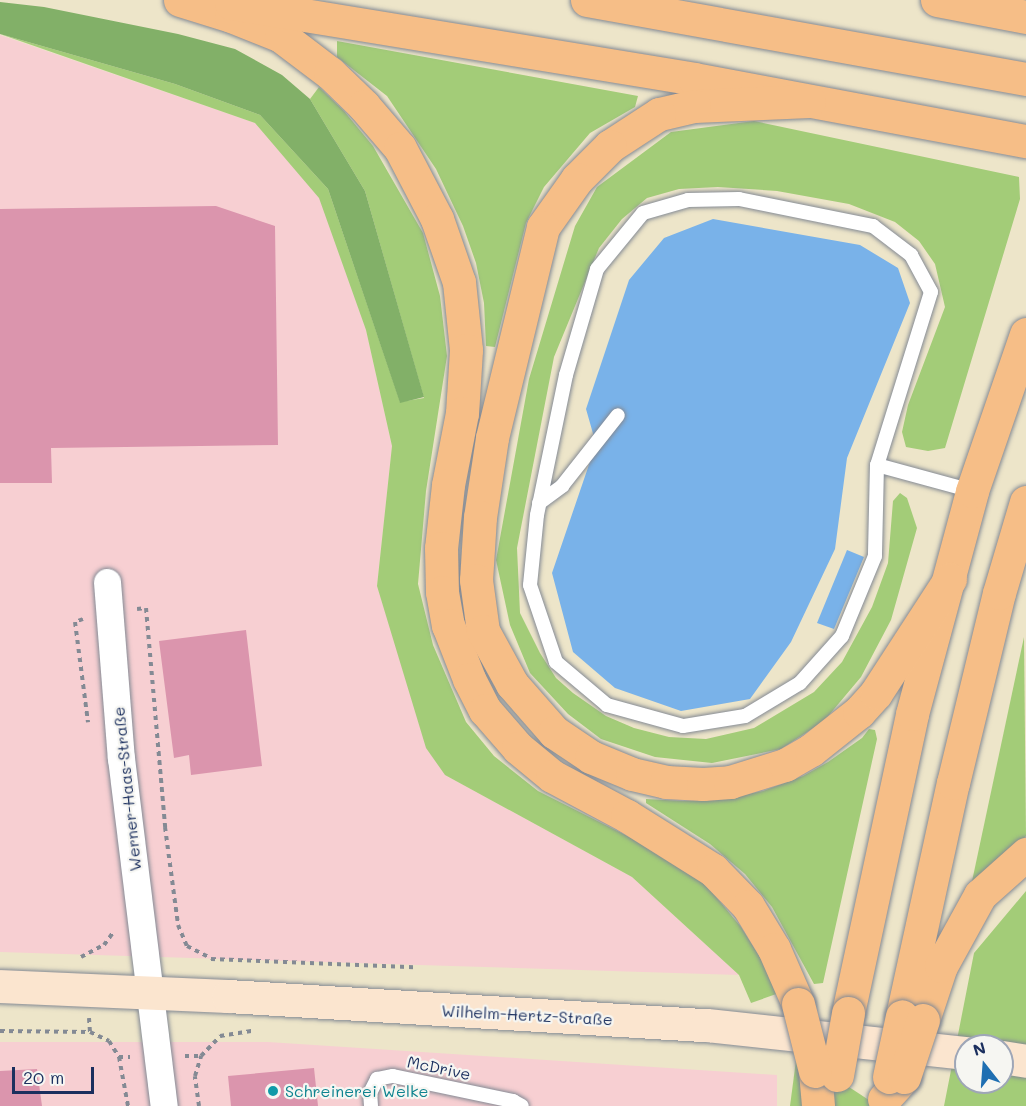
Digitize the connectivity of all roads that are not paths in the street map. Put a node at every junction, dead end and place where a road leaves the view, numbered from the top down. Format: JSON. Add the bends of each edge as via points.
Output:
{"nodes":[{"id":1,"x":180,"y":0,"type":"edge"},
{"id":2,"x":208,"y":0,"type":"edge"},
{"id":3,"x":587,"y":0,"type":"edge"},
{"id":4,"x":937,"y":0,"type":"edge"},
{"id":5,"x":1026,"y":17,"type":"edge"},
{"id":6,"x":1026,"y":79,"type":"edge"},
{"id":7,"x":809,"y":101,"type":"junction"},
{"id":8,"x":1026,"y":141,"type":"edge"},
{"id":9,"x":1026,"y":334,"type":"edge"},
{"id":10,"x":618,"y":414,"type":"dead end"},
{"id":11,"x":877,"y":465,"type":"junction"},
{"id":12,"x":972,"y":491,"type":"junction"},
{"id":13,"x":1026,"y":502,"type":"edge"},
{"id":14,"x":539,"y":503,"type":"junction"},
{"id":15,"x":950,"y":579,"type":"junction"},
{"id":16,"x":107,"y":582,"type":"dead end"},
{"id":17,"x":1026,"y":854,"type":"edge"},
{"id":18,"x":0,"y":986,"type":"edge"},
{"id":19,"x":87,"y":992,"type":"junction"},
{"id":20,"x":150,"y":994,"type":"junction"},
{"id":21,"x":0,"y":995,"type":"edge"},
{"id":22,"x":912,"y":1018,"type":"junction"},
{"id":23,"x":954,"y":1052,"type":"edge"},
{"id":24,"x":827,"y":1084,"type":"edge"},
{"id":25,"x":890,"y":1090,"type":"edge"},
{"id":26,"x":164,"y":1106,"type":"edge"},
{"id":27,"x":371,"y":1106,"type":"edge"},
{"id":28,"x":522,"y":1106,"type":"edge"},
{"id":29,"x":818,"y":1106,"type":"edge"}],
"edges":[{"from":1,"to":24,"type":"highway","bridge":true,"via":[[281,36],[330,73],[400,148],[437,219],[459,282],[465,350],[462,413],[448,485],[441,548],[442,592],[448,625],[469,679],[485,710],[518,748],[552,776],[713,870],[747,906],[774,949]]},
{"from":2,"to":7,"type":"highway"},
{"from":3,"to":6,"type":"highway"},
{"from":4,"to":5,"type":"highway"},
{"from":7,"to":8,"type":"highway"},
{"from":7,"to":15,"type":"highway","via":[[694,105],[659,114],[610,146],[577,178],[543,227],[492,438],[476,580],[483,631],[519,692],[554,732],[591,757],[632,774],[666,782],[730,782],[784,765],[811,750],[859,712],[876,693]]},
{"from":9,"to":12,"type":"highway"},
{"from":10,"to":14,"type":"lane","via":[[562,486]]},
{"from":11,"to":12,"type":"lane"},
{"from":11,"to":14,"type":"lane","via":[[875,556],[842,636],[800,683],[745,716],[683,726],[607,705],[556,662],[530,585]]},
{"from":11,"to":14,"type":"lane","via":[[931,292],[911,255],[873,226],[739,199],[688,200],[643,213],[597,269],[566,375]]},
{"from":12,"to":15,"type":"highway"},
{"from":13,"to":22,"type":"highway","via":[[999,593],[956,772]]},
{"from":15,"to":24,"type":"highway","bridge":true,"via":[[912,714],[848,1013]]},
{"from":16,"to":20,"type":"street","name":"Werner-Haas-Straße","via":[[121,758]]},
{"from":17,"to":22,"type":"highway","via":[[980,894]]},
{"from":18,"to":19,"type":"main road","name":"Wilhelm-Hertz-Straße"},
{"from":19,"to":20,"type":"main road","name":"Wilhelm-Hertz-Straße"},
{"from":19,"to":21,"type":"main road","name":"Wilhelm-Hertz-Straße"},
{"from":20,"to":23,"type":"main road","name":"Wilhelm-Hertz-Straße","via":[[707,1025]]},
{"from":20,"to":26,"type":"street","name":"Werner-Haas-Straße"},
{"from":22,"to":25,"type":"highway","bridge":true},
{"from":24,"to":29,"type":"highway"},
{"from":27,"to":28,"type":"lane","name":"McDrive","via":[[370,1094],[377,1079],[393,1076]]}]}
